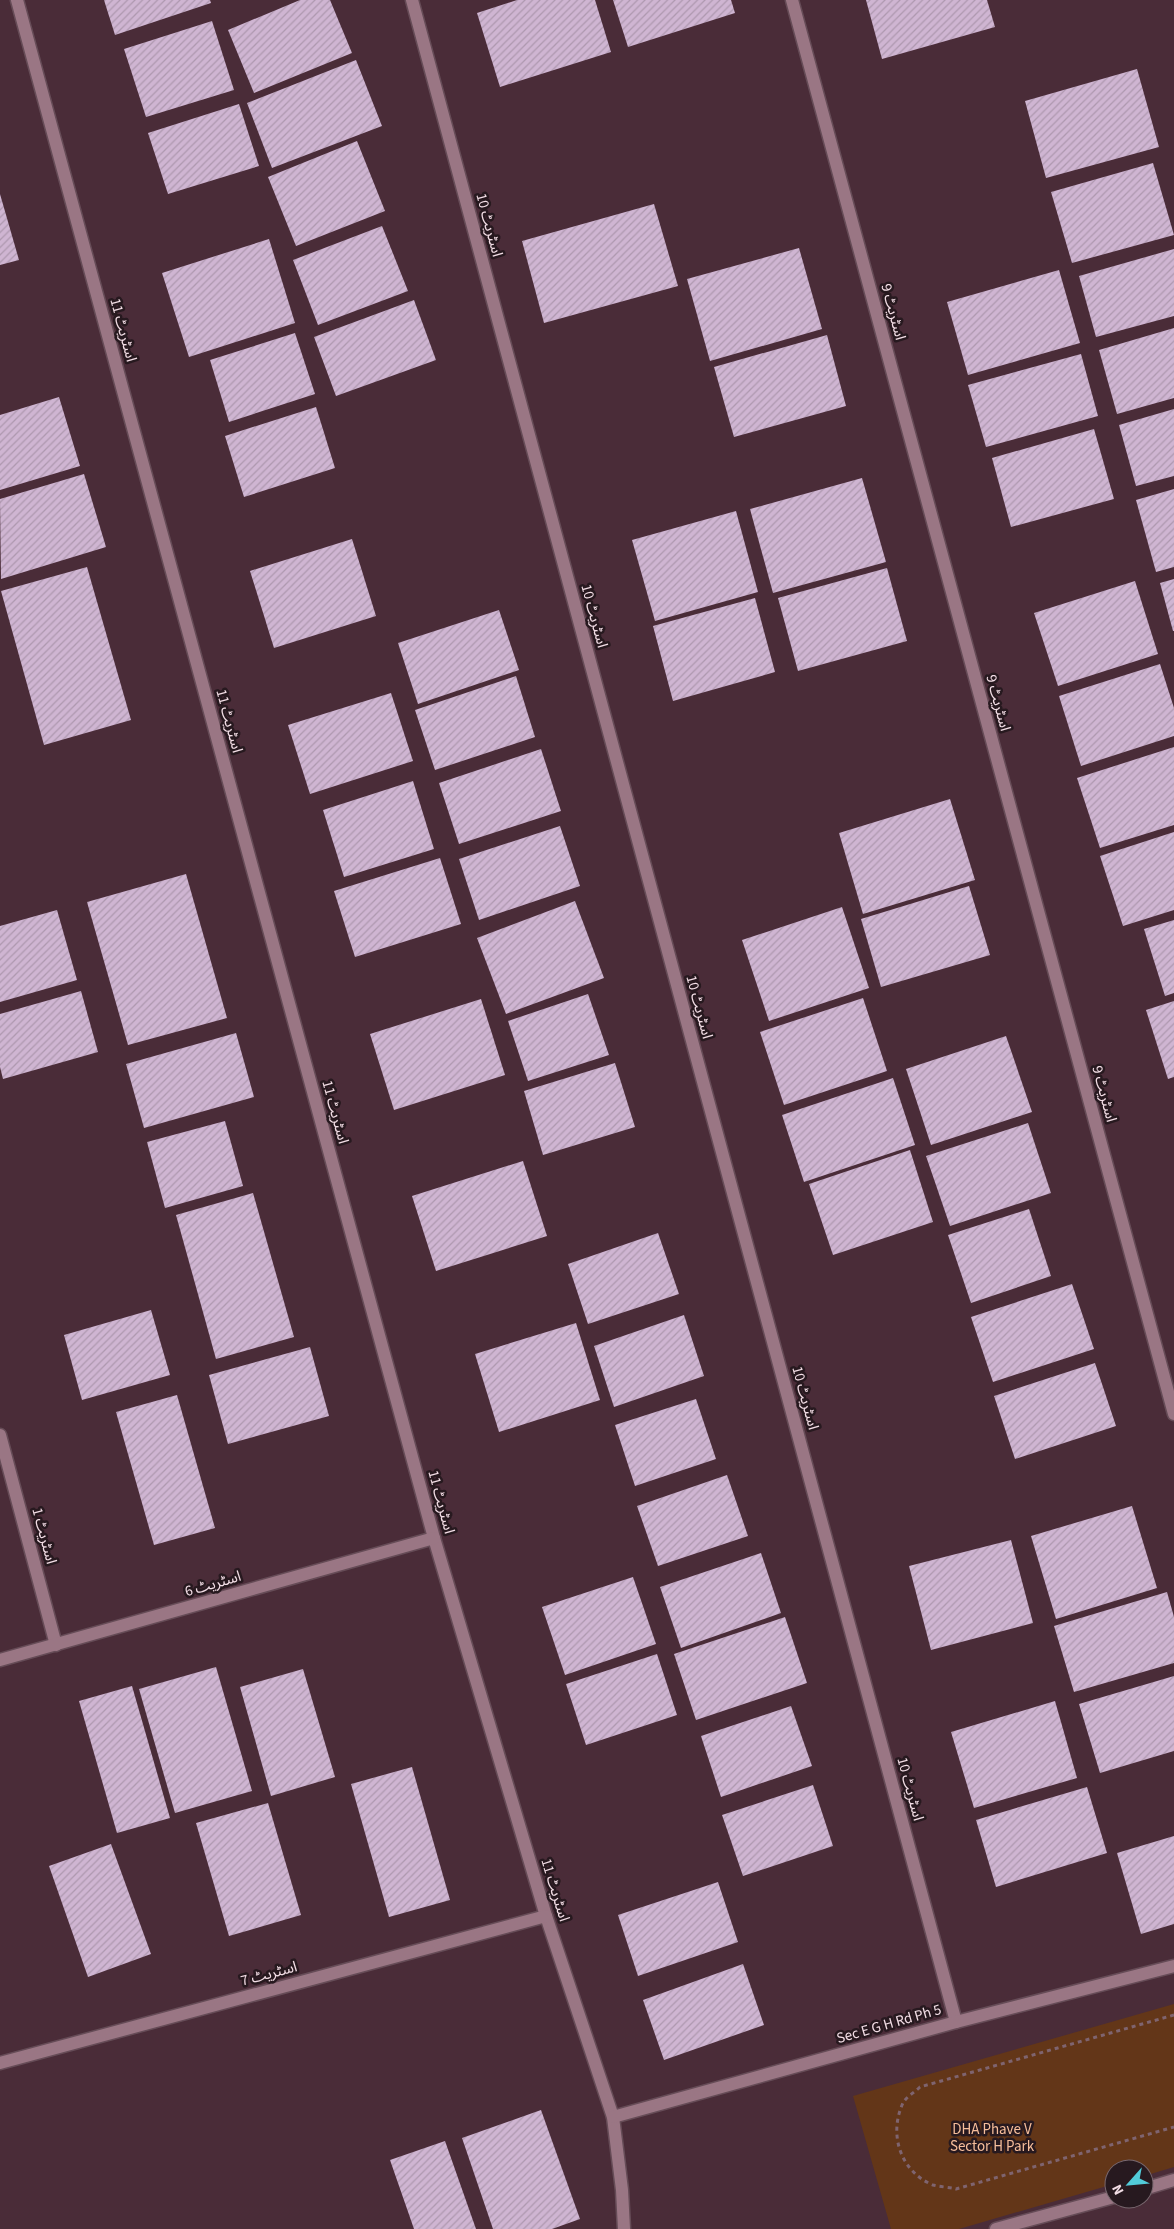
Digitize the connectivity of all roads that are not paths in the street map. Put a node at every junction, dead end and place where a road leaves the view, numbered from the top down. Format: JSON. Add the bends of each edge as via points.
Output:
{"nodes":[{"id":1,"x":17,"y":0,"type":"edge"},
{"id":2,"x":412,"y":0,"type":"edge"},
{"id":3,"x":792,"y":0,"type":"edge"},
{"id":4,"x":1174,"y":1414,"type":"edge"},
{"id":5,"x":0,"y":1435,"type":"edge"},
{"id":6,"x":434,"y":1538,"type":"junction"},
{"id":7,"x":56,"y":1645,"type":"junction"},
{"id":8,"x":0,"y":1660,"type":"edge"},
{"id":9,"x":546,"y":1916,"type":"junction"},
{"id":10,"x":1174,"y":1966,"type":"edge"},
{"id":11,"x":956,"y":2022,"type":"junction"},
{"id":12,"x":0,"y":2062,"type":"edge"},
{"id":13,"x":613,"y":2117,"type":"junction"},
{"id":14,"x":1174,"y":2180,"type":"edge"},
{"id":15,"x":1154,"y":2185,"type":"edge"},
{"id":16,"x":1104,"y":2200,"type":"edge"},
{"id":17,"x":624,"y":2229,"type":"edge"},
{"id":18,"x":996,"y":2229,"type":"edge"}],
"edges":[{"from":1,"to":6,"type":"street","name":"اسٹریٹ 11"},
{"from":2,"to":11,"type":"street","name":"اسٹریٹ 10"},
{"from":3,"to":4,"type":"street","name":"اسٹریٹ 9"},
{"from":5,"to":7,"type":"street","name":"اسٹریٹ 1"},
{"from":6,"to":7,"type":"street","name":"اسٹریٹ 6"},
{"from":6,"to":9,"type":"street","name":"اسٹریٹ 11"},
{"from":7,"to":8,"type":"street","name":"اسٹریٹ 6"},
{"from":9,"to":12,"type":"street","name":"اسٹریٹ 7"},
{"from":9,"to":13,"type":"street","name":"اسٹریٹ 11"},
{"from":10,"to":11,"type":"street","name":"Sec E G H Rd Ph 5"},
{"from":11,"to":13,"type":"street","name":"Sec E G H Rd Ph 5"},
{"from":13,"to":17,"type":"street","name":"اسٹریٹ 11"},
{"from":14,"to":15,"type":"street"},
{"from":16,"to":18,"type":"street"}]}
